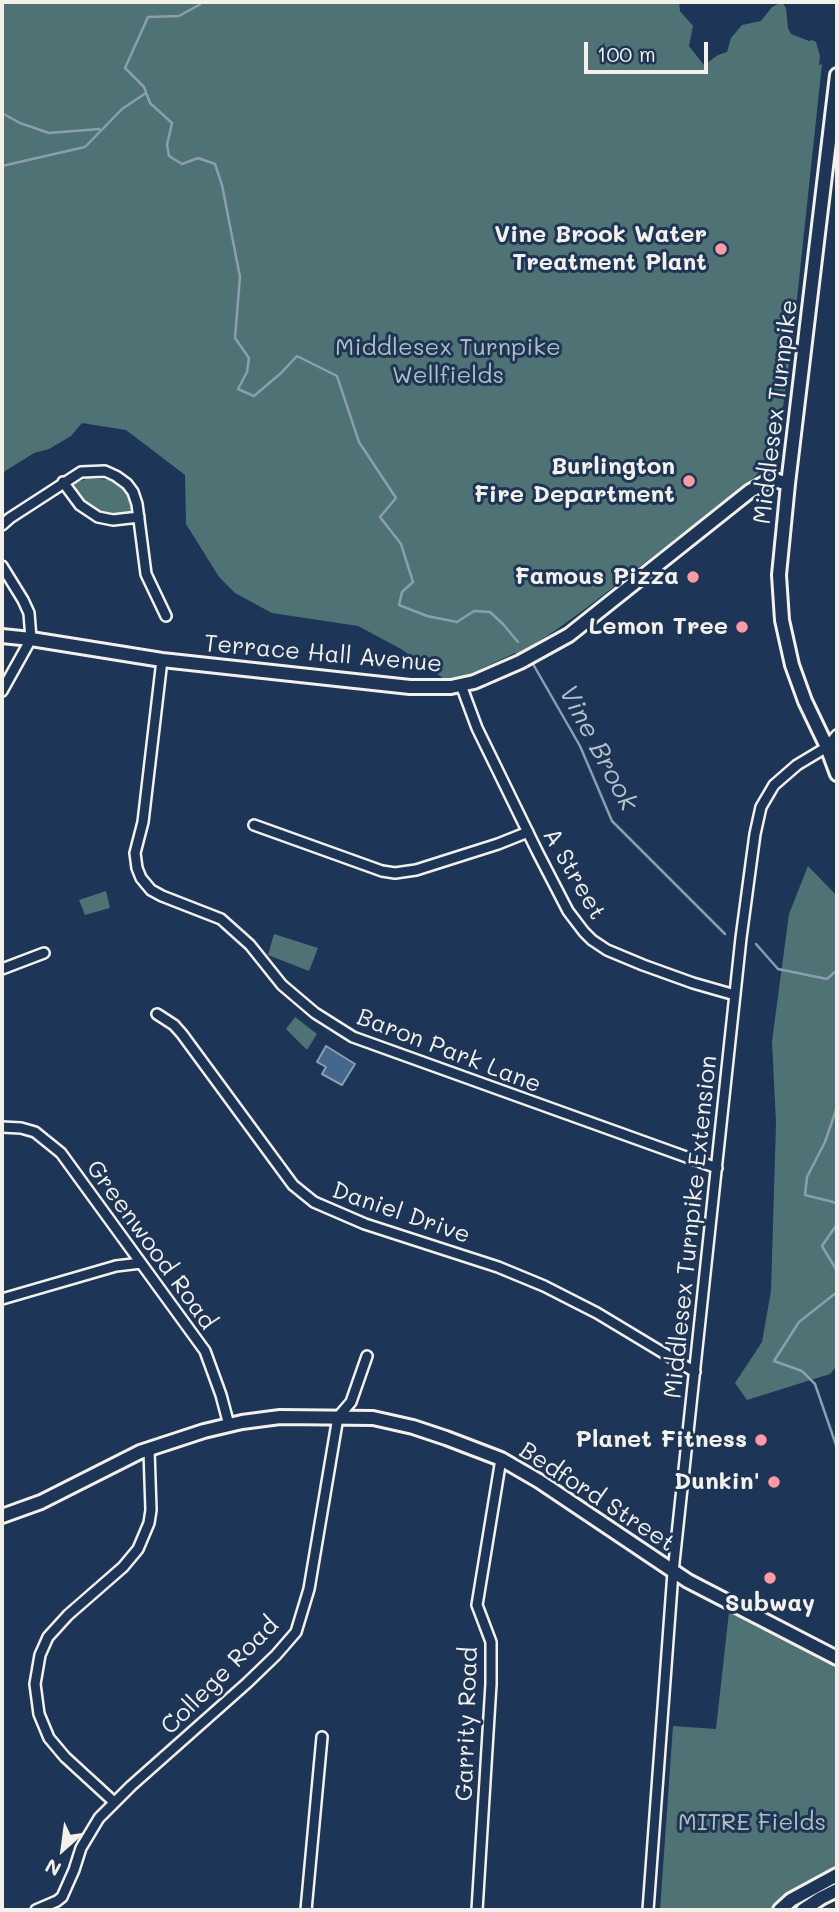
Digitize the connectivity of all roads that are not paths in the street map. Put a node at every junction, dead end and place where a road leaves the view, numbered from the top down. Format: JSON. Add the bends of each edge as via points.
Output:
{"nodes":[{"id":1,"x":837,"y":75,"type":"edge"},
{"id":2,"x":63,"y":482,"type":"junction"},
{"id":3,"x":788,"y":484,"type":"junction"},
{"id":4,"x":139,"y":517,"type":"junction"},
{"id":5,"x":2,"y":525,"type":"edge"},
{"id":6,"x":2,"y":566,"type":"edge"},
{"id":7,"x":166,"y":616,"type":"dead end"},
{"id":8,"x":2,"y":636,"type":"edge"},
{"id":9,"x":31,"y":639,"type":"junction"},
{"id":10,"x":162,"y":660,"type":"junction"},
{"id":11,"x":461,"y":685,"type":"junction"},
{"id":12,"x":2,"y":691,"type":"edge"},
{"id":13,"x":837,"y":735,"type":"edge"},
{"id":14,"x":832,"y":746,"type":"edge"},
{"id":15,"x":837,"y":760,"type":"edge"},
{"id":16,"x":837,"y":774,"type":"edge"},
{"id":17,"x":254,"y":825,"type":"dead end"},
{"id":18,"x":528,"y":832,"type":"junction"},
{"id":19,"x":44,"y":953,"type":"dead end"},
{"id":20,"x":2,"y":969,"type":"edge"},
{"id":21,"x":735,"y":995,"type":"junction"},
{"id":22,"x":157,"y":1014,"type":"dead end"},
{"id":23,"x":2,"y":1127,"type":"edge"},
{"id":24,"x":717,"y":1168,"type":"junction"},
{"id":25,"x":141,"y":1263,"type":"junction"},
{"id":26,"x":2,"y":1299,"type":"edge"},
{"id":27,"x":368,"y":1356,"type":"dead end"},
{"id":28,"x":695,"y":1372,"type":"junction"},
{"id":29,"x":338,"y":1417,"type":"junction"},
{"id":30,"x":229,"y":1425,"type":"junction"},
{"id":31,"x":149,"y":1450,"type":"junction"},
{"id":32,"x":501,"y":1459,"type":"junction"},
{"id":33,"x":2,"y":1517,"type":"edge"},
{"id":34,"x":673,"y":1572,"type":"junction"},
{"id":35,"x":837,"y":1658,"type":"edge"},
{"id":36,"x":322,"y":1737,"type":"dead end"},
{"id":37,"x":114,"y":1802,"type":"junction"},
{"id":38,"x":837,"y":1875,"type":"edge"},
{"id":39,"x":837,"y":1890,"type":"edge"},
{"id":40,"x":36,"y":1910,"type":"edge"},
{"id":41,"x":306,"y":1910,"type":"edge"},
{"id":42,"x":477,"y":1910,"type":"edge"},
{"id":43,"x":648,"y":1910,"type":"edge"},
{"id":44,"x":780,"y":1910,"type":"edge"},
{"id":45,"x":803,"y":1910,"type":"edge"}],
"edges":[{"from":1,"to":3,"type":"main road","name":"Middlesex Turnpike"},
{"from":2,"to":4,"type":"street","via":[[80,505],[98,517]]},
{"from":2,"to":4,"type":"street","via":[[81,472],[105,471],[116,476],[133,492]]},
{"from":2,"to":5,"type":"street"},
{"from":3,"to":11,"type":"main road","name":"Terrace Hall Avenue","via":[[775,480],[750,491],[569,635],[520,662]]},
{"from":3,"to":14,"type":"main road","name":"Middlesex Turnpike","via":[[779,575],[782,620],[797,681],[814,721]]},
{"from":4,"to":7,"type":"street","via":[[146,574]]},
{"from":6,"to":9,"type":"street","via":[[29,613]]},
{"from":8,"to":9,"type":"main road","name":"Terrace Hall Avenue"},
{"from":9,"to":10,"type":"main road","name":"Terrace Hall Avenue"},
{"from":9,"to":12,"type":"street"},
{"from":10,"to":11,"type":"main road","name":"Terrace Hall Avenue","via":[[410,687]]},
{"from":10,"to":24,"type":"street","name":"Baron Park Lane","via":[[143,822],[135,853],[146,885],[221,919],[250,945],[282,985],[314,1013],[353,1037]]},
{"from":11,"to":18,"type":"street","name":"A Street"},
{"from":13,"to":14,"type":"street","name":"Middlesex Turnpike Extension"},
{"from":14,"to":15,"type":"main road","name":"Middlesex Turnpike"},
{"from":14,"to":16,"type":"main road","name":"Middlesex Turnpike"},
{"from":14,"to":21,"type":"street","name":"Middlesex Turnpike Extension","via":[[781,778],[761,807]]},
{"from":17,"to":18,"type":"street","via":[[395,873]]},
{"from":18,"to":21,"type":"street","name":"A Street","via":[[568,911],[592,940],[643,965]]},
{"from":19,"to":20,"type":"street"},
{"from":21,"to":24,"type":"street","name":"Middlesex Turnpike Extension"},
{"from":22,"to":28,"type":"street","name":"Daniel Drive","via":[[182,1034],[293,1185],[314,1202],[555,1291]]},
{"from":23,"to":25,"type":"street","name":"Greenwood Road","via":[[35,1132],[61,1153]]},
{"from":24,"to":28,"type":"street","name":"Middlesex Turnpike Extension"},
{"from":25,"to":26,"type":"street"},
{"from":25,"to":30,"type":"street","name":"Greenwood Road","via":[[205,1351]]},
{"from":27,"to":29,"type":"street","via":[[351,1402]]},
{"from":28,"to":34,"type":"street","name":"Middlesex Turnpike Extension"},
{"from":29,"to":30,"type":"main road","name":"Bedford Street","via":[[280,1416]]},
{"from":29,"to":32,"type":"main road","name":"Bedford Street","via":[[373,1418],[413,1427]]},
{"from":29,"to":37,"type":"street","name":"College Road","via":[[312,1576],[296,1632],[247,1683]]},
{"from":30,"to":31,"type":"main road","name":"Bedford Street"},
{"from":31,"to":33,"type":"main road","name":"Bedford Street"},
{"from":31,"to":37,"type":"street","via":[[151,1510],[138,1549],[48,1637],[36,1676],[37,1707],[49,1738]]},
{"from":32,"to":34,"type":"main road","name":"Bedford Street"},
{"from":32,"to":42,"type":"street","name":"Garrity Road","via":[[477,1605],[491,1642]]},
{"from":34,"to":35,"type":"main road","name":"Bedford Street"},
{"from":34,"to":43,"type":"street","name":"Middlesex Turnpike Extension"},
{"from":36,"to":41,"type":"street"},
{"from":37,"to":40,"type":"street","name":"College Road","via":[[92,1827],[62,1897]]},
{"from":38,"to":44,"type":"main road"},
{"from":39,"to":45,"type":"main road"}]}
